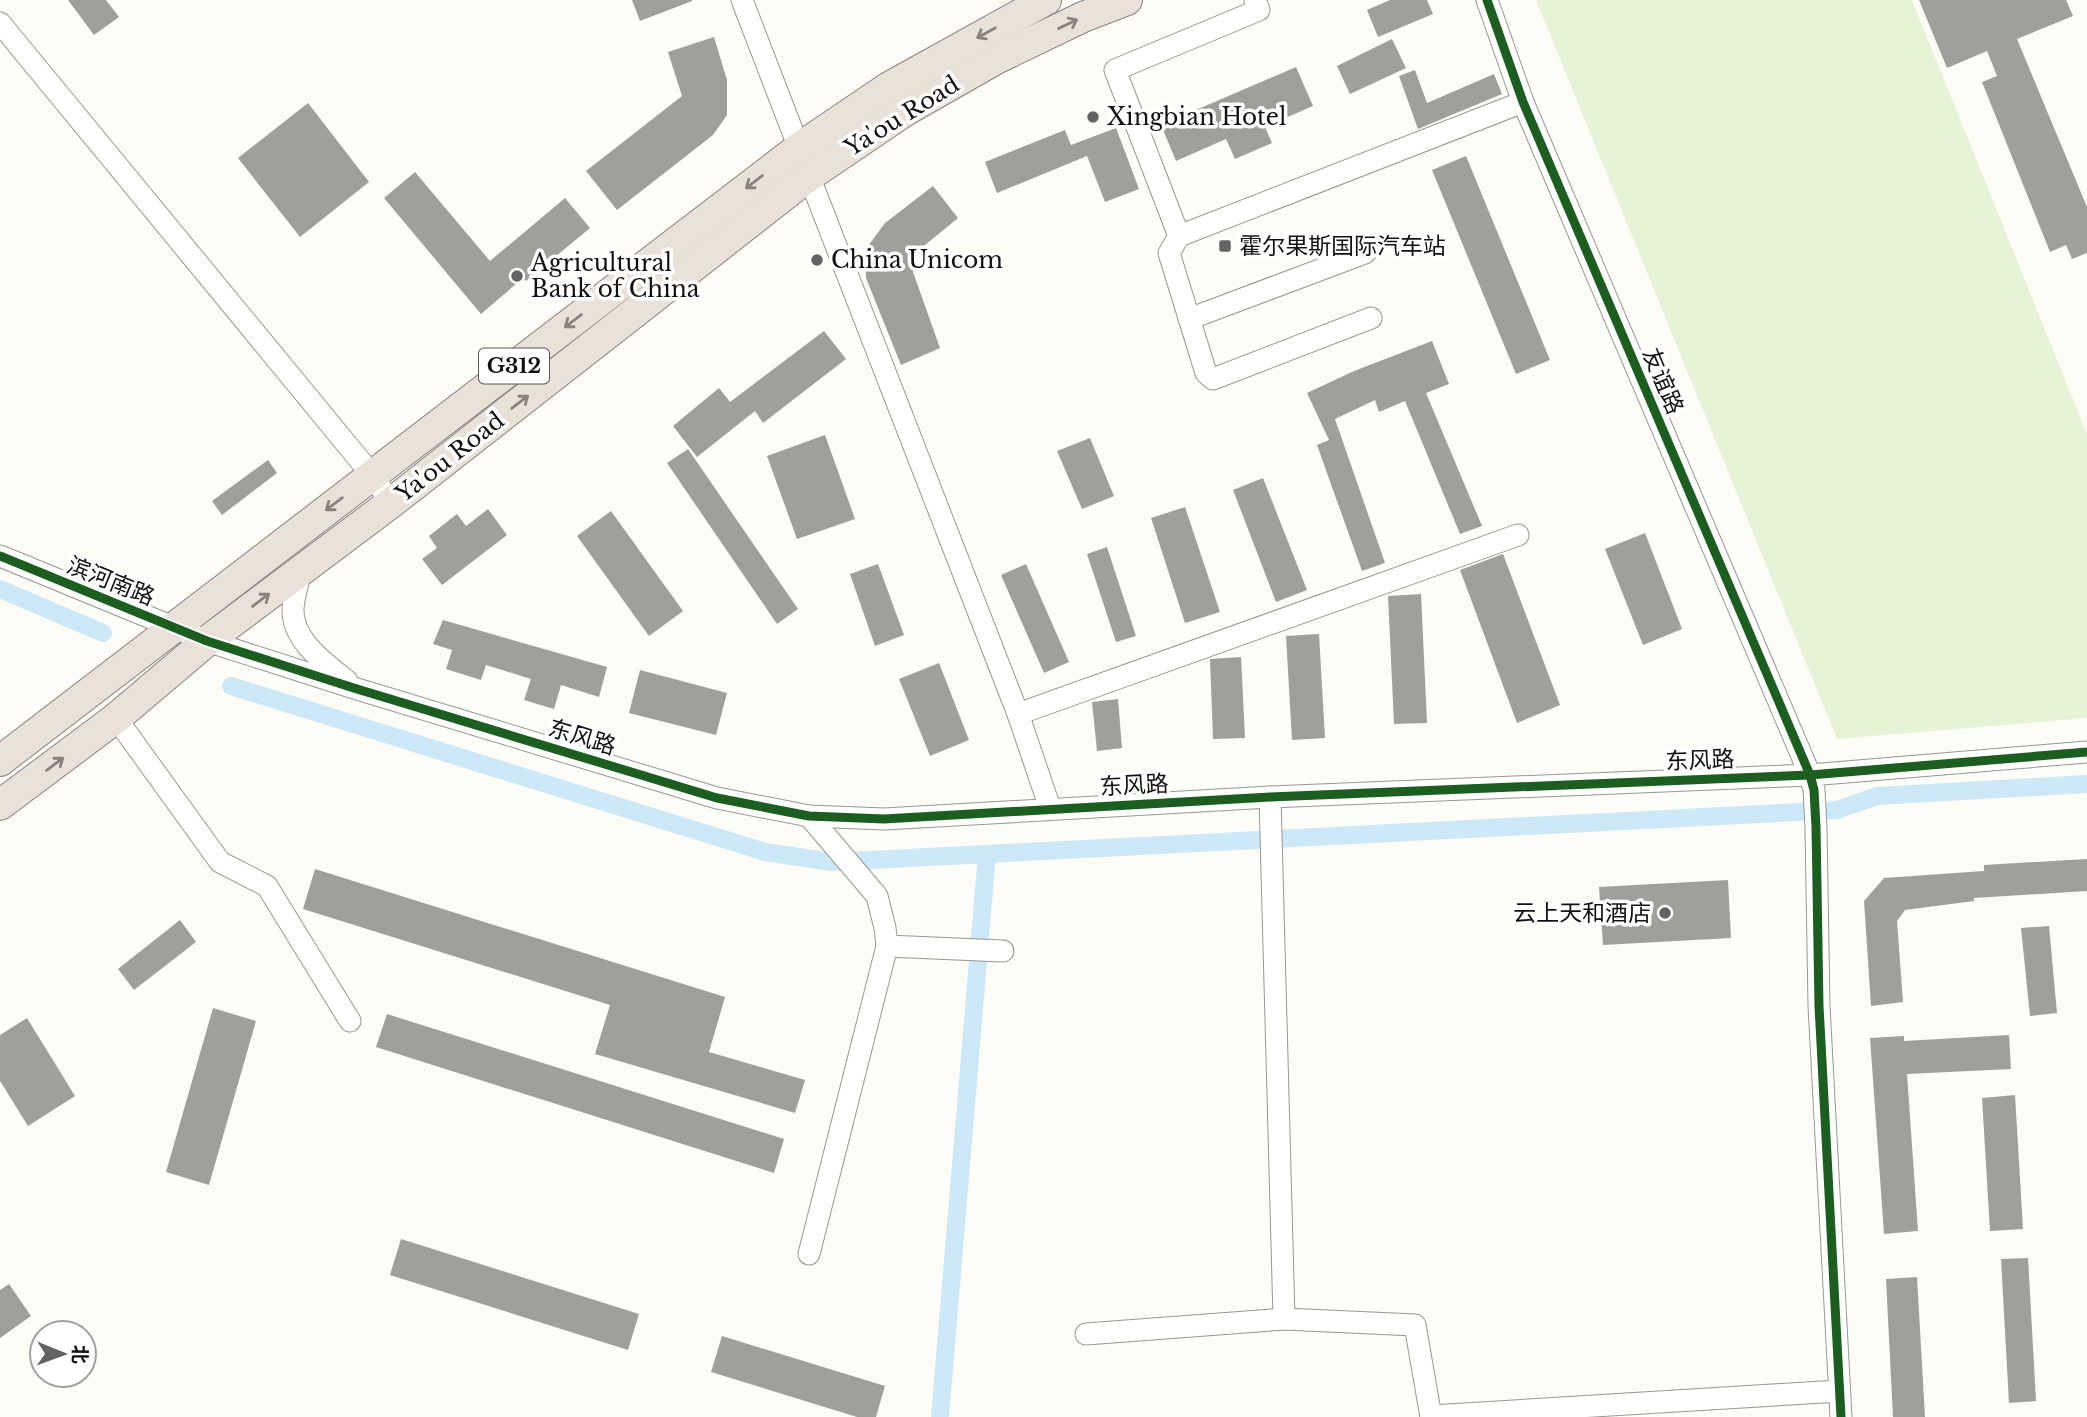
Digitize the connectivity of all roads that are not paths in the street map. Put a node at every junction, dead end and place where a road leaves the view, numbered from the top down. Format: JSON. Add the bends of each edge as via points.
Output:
{"nodes":[{"id":1,"x":742,"y":0,"type":"edge"},
{"id":2,"x":1046,"y":0,"type":"edge"},
{"id":3,"x":1127,"y":0,"type":"edge"},
{"id":4,"x":1255,"y":0,"type":"edge"},
{"id":5,"x":1487,"y":0,"type":"edge"},
{"id":6,"x":0,"y":23,"type":"edge"},
{"id":7,"x":1523,"y":102,"type":"junction"},
{"id":8,"x":799,"y":148,"type":"junction"},
{"id":9,"x":809,"y":176,"type":"junction"},
{"id":10,"x":1179,"y":236,"type":"junction"},
{"id":11,"x":1365,"y":253,"type":"dead end"},
{"id":12,"x":1371,"y":318,"type":"dead end"},
{"id":13,"x":1189,"y":319,"type":"junction"},
{"id":14,"x":372,"y":475,"type":"junction"},
{"id":15,"x":391,"y":503,"type":"junction"},
{"id":16,"x":1518,"y":535,"type":"dead end"},
{"id":17,"x":0,"y":556,"type":"edge"},
{"id":18,"x":301,"y":570,"type":"junction"},
{"id":19,"x":172,"y":627,"type":"junction"},
{"id":20,"x":207,"y":641,"type":"junction"},
{"id":21,"x":357,"y":689,"type":"junction"},
{"id":22,"x":1018,"y":714,"type":"junction"},
{"id":23,"x":116,"y":718,"type":"junction"},
{"id":24,"x":2087,"y":752,"type":"edge"},
{"id":25,"x":0,"y":761,"type":"edge"},
{"id":26,"x":1812,"y":783,"type":"junction"},
{"id":27,"x":1270,"y":797,"type":"junction"},
{"id":28,"x":0,"y":805,"type":"edge"},
{"id":29,"x":1050,"y":808,"type":"junction"},
{"id":30,"x":809,"y":816,"type":"junction"},
{"id":31,"x":887,"y":946,"type":"junction"},
{"id":32,"x":1003,"y":951,"type":"dead end"},
{"id":33,"x":350,"y":1021,"type":"dead end"},
{"id":34,"x":809,"y":1254,"type":"dead end"},
{"id":35,"x":1284,"y":1319,"type":"junction"},
{"id":36,"x":1086,"y":1334,"type":"dead end"},
{"id":37,"x":1839,"y":1391,"type":"junction"},
{"id":38,"x":1431,"y":1416,"type":"edge"},
{"id":39,"x":1841,"y":1417,"type":"edge"}],
"edges":[{"from":1,"to":8,"type":"street"},
{"from":2,"to":8,"type":"highway","name":"Ya'ou Road","number":"G312","one_way":true,"via":[[889,87]]},
{"from":9,"to":3,"type":"highway","name":"Ya'ou Road","number":"G312","one_way":true,"via":[[905,111],[996,60]]},
{"from":4,"to":10,"type":"street","via":[[1259,10],[1115,70]]},
{"from":5,"to":7,"type":"street","name":"友谊路"},
{"from":6,"to":14,"type":"street"},
{"from":7,"to":10,"type":"street"},
{"from":7,"to":26,"type":"street","name":"友谊路"},
{"from":8,"to":14,"type":"highway","name":"Ya'ou Road","number":"G312","one_way":true},
{"from":15,"to":9,"type":"highway","name":"Ya'ou Road","number":"G312","one_way":true},
{"from":9,"to":22,"type":"street"},
{"from":10,"to":13,"type":"street","via":[[1169,256]]},
{"from":11,"to":13,"type":"street"},
{"from":12,"to":13,"type":"street","via":[[1216,379],[1206,373]]},
{"from":14,"to":15,"type":"street"},
{"from":14,"to":19,"type":"highway","name":"Ya'ou Road","number":"G312","one_way":true},
{"from":15,"to":18,"type":"highway","name":"Ya'ou Road","number":"G312"},
{"from":16,"to":22,"type":"street"},
{"from":17,"to":19,"type":"street","name":"滨河南路"},
{"from":20,"to":18,"type":"highway","name":"Ya'ou Road","number":"G312","one_way":true},
{"from":18,"to":21,"type":"street","via":[[293,610],[296,625],[322,660]]},
{"from":19,"to":20,"type":"street","name":"滨河南路"},
{"from":19,"to":25,"type":"highway","name":"Ya'ou Road","number":"G312"},
{"from":20,"to":21,"type":"street","name":"东风路"},
{"from":20,"to":23,"type":"highway","name":"Ya'ou Road","number":"G312"},
{"from":21,"to":30,"type":"street","name":"东风路","via":[[717,798]]},
{"from":22,"to":29,"type":"street"},
{"from":28,"to":23,"type":"highway","name":"Ya'ou Road","number":"G312","one_way":true},
{"from":23,"to":33,"type":"street","via":[[220,862],[267,886]]},
{"from":24,"to":26,"type":"street","name":"东风路"},
{"from":26,"to":27,"type":"street","name":"东风路"},
{"from":26,"to":37,"type":"street"},
{"from":27,"to":29,"type":"street","name":"东风路"},
{"from":27,"to":35,"type":"street"},
{"from":29,"to":30,"type":"street","name":"东风路","via":[[884,819]]},
{"from":30,"to":31,"type":"street","via":[[877,896]]},
{"from":31,"to":32,"type":"street"},
{"from":31,"to":34,"type":"street"},
{"from":35,"to":36,"type":"street"},
{"from":35,"to":38,"type":"street","via":[[1415,1325]]},
{"from":37,"to":38,"type":"street"},
{"from":37,"to":39,"type":"street"}]}
